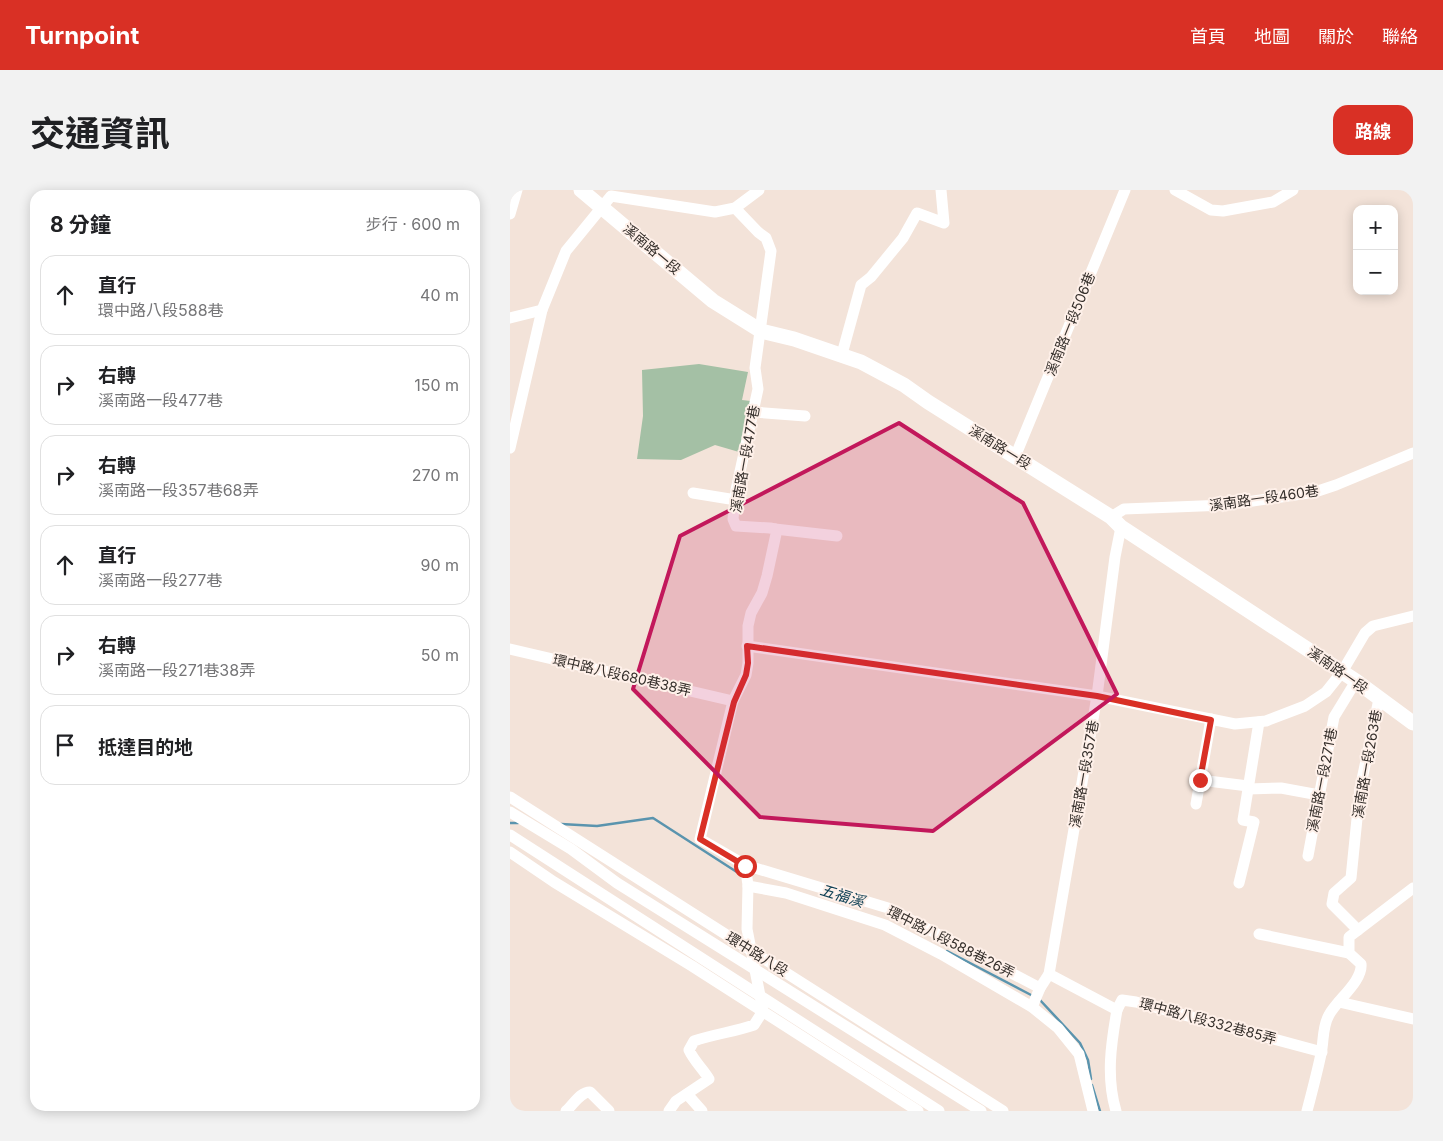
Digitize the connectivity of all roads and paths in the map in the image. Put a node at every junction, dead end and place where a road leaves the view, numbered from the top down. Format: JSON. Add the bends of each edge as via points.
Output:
{"nodes":[{"id":1,"x":517,"y":190,"type":"edge"},
{"id":2,"x":581,"y":190,"type":"edge"},
{"id":3,"x":605,"y":190,"type":"edge"},
{"id":4,"x":760,"y":190,"type":"edge"},
{"id":5,"x":941,"y":190,"type":"edge"},
{"id":6,"x":1125,"y":190,"type":"edge"},
{"id":7,"x":1175,"y":190,"type":"edge"},
{"id":8,"x":1293,"y":190,"type":"edge"},
{"id":9,"x":601,"y":208,"type":"junction"},
{"id":10,"x":735,"y":208,"type":"junction"},
{"id":11,"x":510,"y":214,"type":"edge"},
{"id":12,"x":542,"y":310,"type":"junction"},
{"id":13,"x":510,"y":318,"type":"edge"},
{"id":14,"x":761,"y":331,"type":"junction"},
{"id":15,"x":842,"y":354,"type":"junction"},
{"id":16,"x":753,"y":412,"type":"junction"},
{"id":17,"x":805,"y":416,"type":"dead end"},
{"id":18,"x":510,"y":448,"type":"edge"},
{"id":19,"x":1413,"y":453,"type":"edge"},
{"id":20,"x":1015,"y":457,"type":"junction"},
{"id":21,"x":693,"y":493,"type":"dead end"},
{"id":22,"x":736,"y":500,"type":"junction"},
{"id":23,"x":1116,"y":522,"type":"junction"},
{"id":24,"x":774,"y":529,"type":"junction"},
{"id":25,"x":836,"y":536,"type":"dead end"},
{"id":26,"x":1413,"y":616,"type":"edge"},
{"id":27,"x":747,"y":646,"type":"junction"},
{"id":28,"x":510,"y":649,"type":"edge"},
{"id":29,"x":1342,"y":672,"type":"junction"},
{"id":30,"x":1356,"y":681,"type":"junction"},
{"id":31,"x":1097,"y":696,"type":"junction"},
{"id":32,"x":1379,"y":699,"type":"junction"},
{"id":33,"x":734,"y":702,"type":"junction"},
{"id":34,"x":1211,"y":720,"type":"junction"},
{"id":35,"x":1259,"y":722,"type":"junction"},
{"id":36,"x":1413,"y":723,"type":"edge"},
{"id":37,"x":1200,"y":780,"type":"junction"},
{"id":38,"x":1248,"y":788,"type":"junction"},
{"id":39,"x":1319,"y":795,"type":"junction"},
{"id":40,"x":510,"y":797,"type":"edge"},
{"id":41,"x":1196,"y":804,"type":"dead end"},
{"id":42,"x":510,"y":812,"type":"edge"},
{"id":43,"x":514,"y":837,"type":"edge"},
{"id":44,"x":510,"y":852,"type":"edge"},
{"id":45,"x":1308,"y":856,"type":"dead end"},
{"id":46,"x":745,"y":866,"type":"junction"},
{"id":47,"x":1239,"y":883,"type":"dead end"},
{"id":48,"x":748,"y":886,"type":"junction"},
{"id":49,"x":1413,"y":888,"type":"edge"},
{"id":50,"x":1358,"y":930,"type":"junction"},
{"id":51,"x":1259,"y":934,"type":"dead end"},
{"id":52,"x":752,"y":950,"type":"junction"},
{"id":53,"x":1349,"y":953,"type":"junction"},
{"id":54,"x":753,"y":969,"type":"junction"},
{"id":55,"x":1049,"y":974,"type":"junction"},
{"id":56,"x":1040,"y":988,"type":"junction"},
{"id":57,"x":758,"y":995,"type":"junction"},
{"id":58,"x":1339,"y":1002,"type":"junction"},
{"id":59,"x":1032,"y":1006,"type":"junction"},
{"id":60,"x":1117,"y":1010,"type":"junction"},
{"id":61,"x":762,"y":1011,"type":"junction"},
{"id":62,"x":1413,"y":1020,"type":"edge"},
{"id":63,"x":1322,"y":1052,"type":"junction"},
{"id":64,"x":686,"y":1094,"type":"junction"},
{"id":65,"x":566,"y":1111,"type":"edge"},
{"id":66,"x":609,"y":1111,"type":"edge"},
{"id":67,"x":669,"y":1111,"type":"edge"},
{"id":68,"x":702,"y":1111,"type":"edge"},
{"id":69,"x":918,"y":1111,"type":"edge"},
{"id":70,"x":939,"y":1111,"type":"edge"},
{"id":71,"x":982,"y":1111,"type":"edge"},
{"id":72,"x":1004,"y":1111,"type":"edge"},
{"id":73,"x":1093,"y":1111,"type":"edge"},
{"id":74,"x":1116,"y":1111,"type":"edge"},
{"id":75,"x":1307,"y":1111,"type":"edge"}],
"edges":[{"from":1,"to":11,"type":"street"},
{"from":2,"to":9,"type":"main road","name":"溪南路一段"},
{"from":3,"to":9,"type":"street"},
{"from":4,"to":10,"type":"street"},
{"from":5,"to":15,"type":"street","via":[[944,223],[917,213],[903,238],[871,277],[860,285]]},
{"from":6,"to":20,"type":"street","name":"溪南路一段506巷"},
{"from":7,"to":8,"type":"street","via":[[1211,210],[1223,211],[1272,202]]},
{"from":9,"to":10,"type":"street","via":[[611,196],[715,212]]},
{"from":9,"to":12,"type":"street","via":[[566,251]]},
{"from":9,"to":14,"type":"main road","name":"溪南路一段","via":[[713,301]]},
{"from":10,"to":14,"type":"street","name":"溪南路一段477巷","via":[[766,238],[771,251]]},
{"from":12,"to":13,"type":"street"},
{"from":12,"to":18,"type":"street"},
{"from":14,"to":15,"type":"main road","name":"溪南路一段"},
{"from":14,"to":16,"type":"street","name":"溪南路一段477巷","via":[[755,368],[758,389]]},
{"from":15,"to":20,"type":"main road","name":"溪南路一段","via":[[904,385]]},
{"from":16,"to":17,"type":"street"},
{"from":16,"to":22,"type":"street","name":"溪南路一段477巷"},
{"from":19,"to":23,"type":"street","name":"溪南路一段460巷","via":[[1315,492],[1226,505],[1124,509]]},
{"from":20,"to":23,"type":"main road","name":"溪南路一段"},
{"from":21,"to":22,"type":"street"},
{"from":22,"to":24,"type":"street","name":"溪南路一段477巷","via":[[733,519],[736,526]]},
{"from":23,"to":29,"type":"main road","name":"溪南路一段"},
{"from":23,"to":31,"type":"street","name":"溪南路一段357巷","via":[[1115,557]]},
{"from":24,"to":25,"type":"street"},
{"from":24,"to":27,"type":"street","via":[[776,534],[767,576],[751,613]]},
{"from":26,"to":29,"type":"street","via":[[1373,626],[1365,633]]},
{"from":27,"to":31,"type":"street"},
{"from":27,"to":33,"type":"street","via":[[746,675]]},
{"from":28,"to":33,"type":"street","name":"環中路八段680巷38弄"},
{"from":29,"to":30,"type":"main road","name":"溪南路一段"},
{"from":29,"to":35,"type":"street","via":[[1326,692],[1305,706]]},
{"from":30,"to":32,"type":"main road","name":"溪南路一段"},
{"from":30,"to":39,"type":"street","name":"溪南路一段271巷","via":[[1334,717]]},
{"from":31,"to":34,"type":"street"},
{"from":31,"to":55,"type":"street","name":"溪南路一段357巷"},
{"from":32,"to":36,"type":"main road","name":"溪南路一段"},
{"from":32,"to":50,"type":"street","name":"溪南路一段263巷","via":[[1360,789],[1351,878],[1334,893],[1332,904]]},
{"from":33,"to":46,"type":"street","name":"環中路八段588巷26弄","via":[[700,839]]},
{"from":34,"to":35,"type":"street","via":[[1235,724]]},
{"from":34,"to":37,"type":"street"},
{"from":35,"to":38,"type":"street"},
{"from":37,"to":38,"type":"street"},
{"from":37,"to":41,"type":"street"},
{"from":38,"to":39,"type":"street","via":[[1281,788]]},
{"from":38,"to":47,"type":"street","via":[[1243,820],[1254,822]]},
{"from":39,"to":45,"type":"street","name":"溪南路一段271巷"},
{"from":40,"to":52,"type":"street","name":"環中路八段"},
{"from":42,"to":54,"type":"street","name":"環中路八段"},
{"from":43,"to":57,"type":"street"},
{"from":44,"to":61,"type":"street"},
{"from":46,"to":48,"type":"street"},
{"from":46,"to":56,"type":"street","name":"環中路八段588巷26弄","via":[[888,908]]},
{"from":48,"to":52,"type":"street","via":[[747,929]]},
{"from":48,"to":59,"type":"street","via":[[786,893],[885,925]]},
{"from":49,"to":50,"type":"street"},
{"from":50,"to":53,"type":"street","via":[[1349,937]]},
{"from":51,"to":53,"type":"street"},
{"from":52,"to":54,"type":"street"},
{"from":52,"to":72,"type":"street","name":"環中路八段"},
{"from":53,"to":58,"type":"street","via":[[1362,964],[1362,969]]},
{"from":54,"to":57,"type":"street"},
{"from":54,"to":71,"type":"street","name":"環中路八段"},
{"from":55,"to":56,"type":"street","name":"溪南路一段357巷"},
{"from":55,"to":60,"type":"street","name":"環中路八段332巷85弄"},
{"from":56,"to":59,"type":"street","name":"溪南路一段357巷"},
{"from":57,"to":61,"type":"street"},
{"from":57,"to":70,"type":"street"},
{"from":58,"to":62,"type":"street"},
{"from":58,"to":63,"type":"street","via":[[1328,1016]]},
{"from":59,"to":73,"type":"street","via":[[1058,1028],[1079,1054]]},
{"from":60,"to":63,"type":"street","name":"環中路八段332巷85弄","via":[[1122,1000],[1136,1002]]},
{"from":60,"to":74,"type":"street","via":[[1110,1050]]},
{"from":61,"to":64,"type":"street","via":[[754,1025],[694,1041],[689,1050],[709,1079]]},
{"from":61,"to":69,"type":"street"},
{"from":63,"to":75,"type":"street"},
{"from":64,"to":67,"type":"street"},
{"from":64,"to":68,"type":"street"},
{"from":65,"to":66,"type":"street","via":[[583,1092],[590,1092]]}]}
